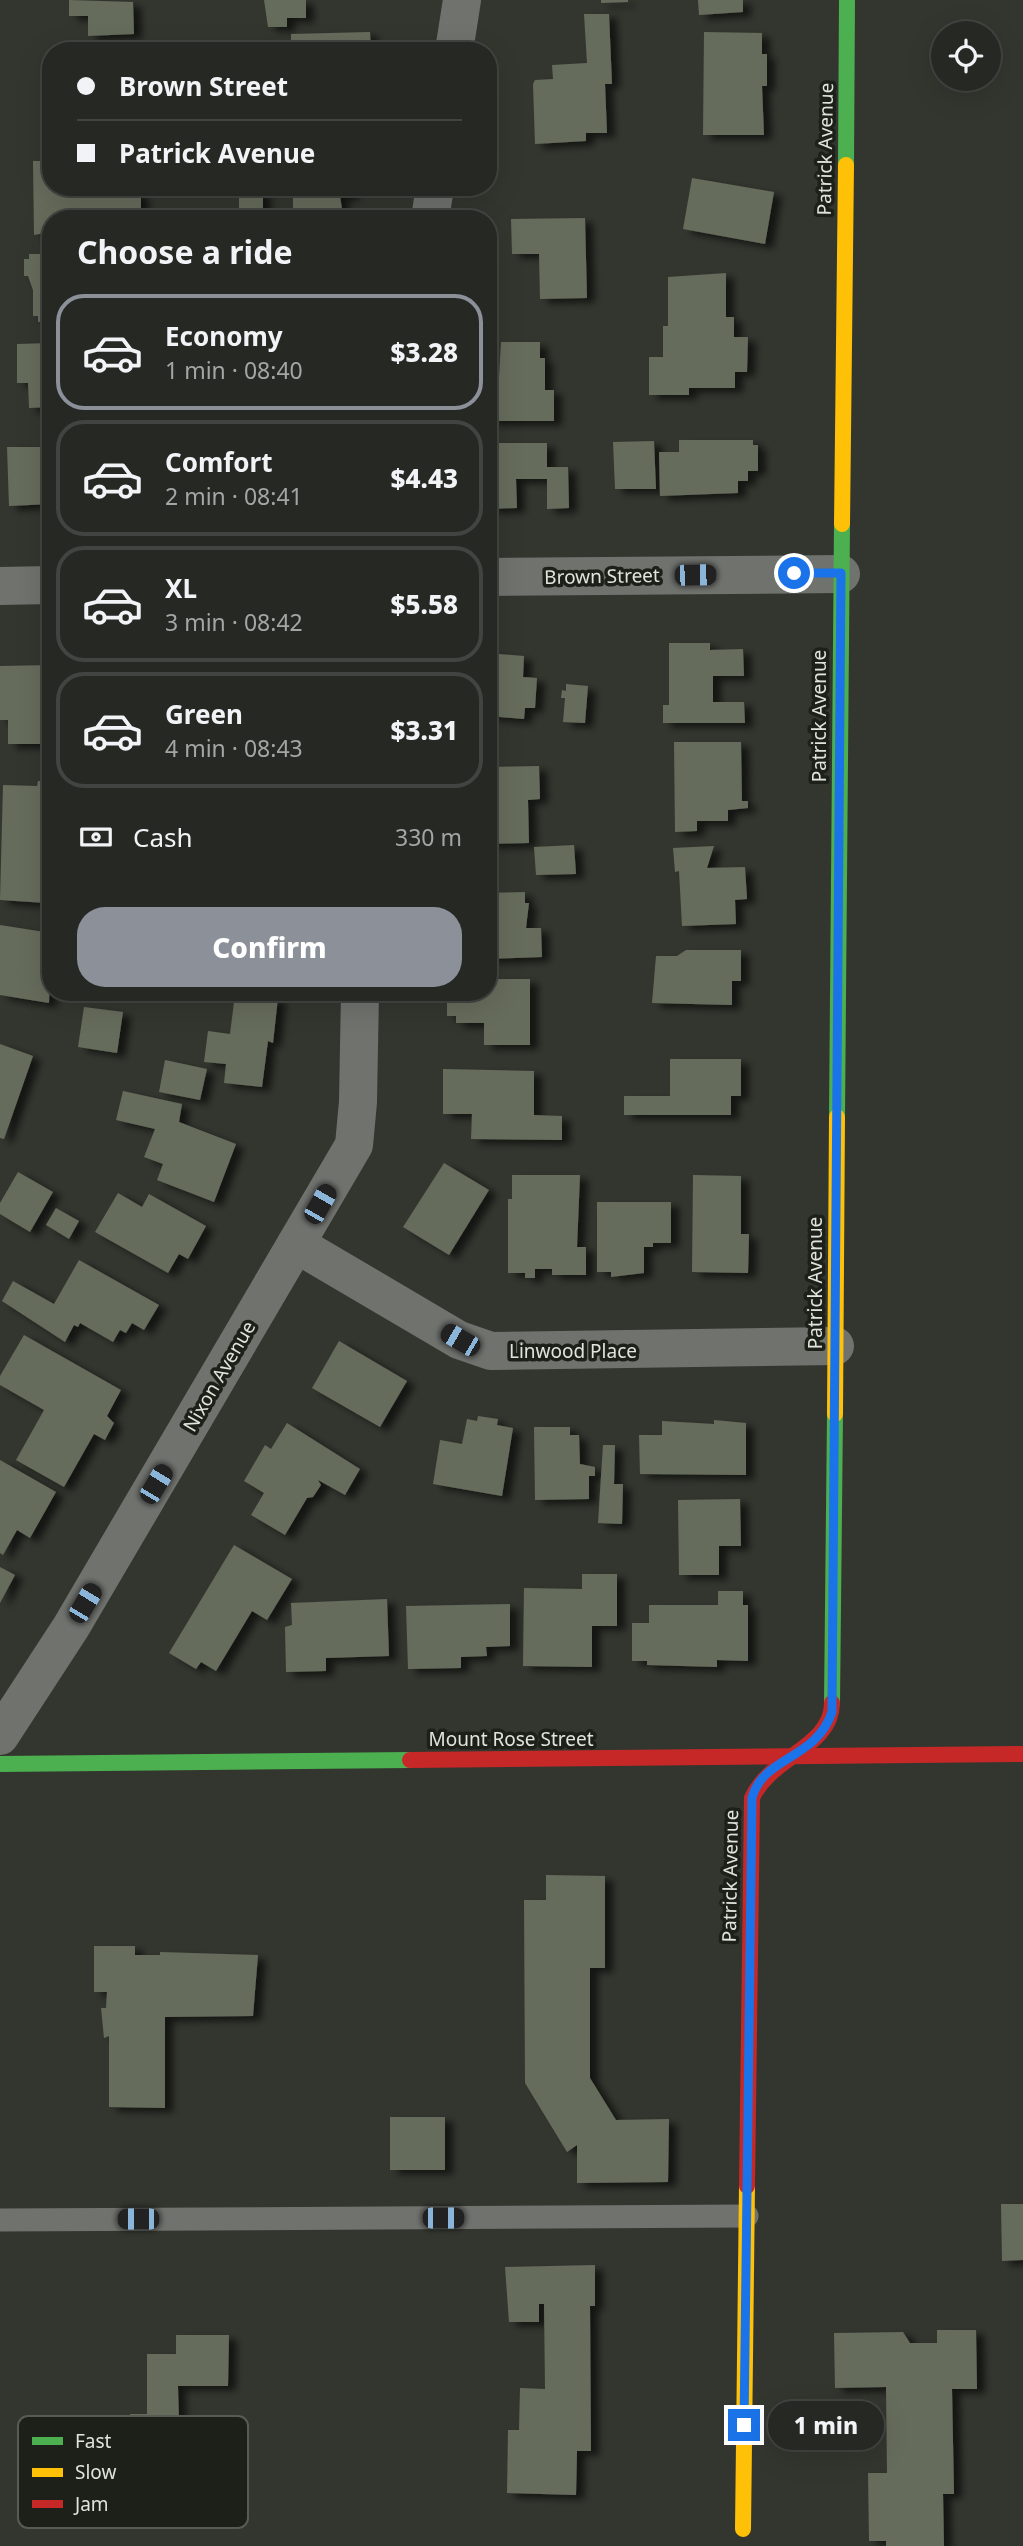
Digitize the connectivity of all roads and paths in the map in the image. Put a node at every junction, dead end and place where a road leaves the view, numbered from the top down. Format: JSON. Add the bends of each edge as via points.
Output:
{"nodes":[{"id":1,"x":462,"y":0,"type":"edge"},
{"id":2,"x":847,"y":0,"type":"edge"},
{"id":3,"x":455,"y":42,"type":"edge"},
{"id":4,"x":841,"y":573,"type":"junction"},
{"id":5,"x":497,"y":577,"type":"edge"},
{"id":6,"x":42,"y":585,"type":"edge"},
{"id":7,"x":0,"y":586,"type":"edge"},
{"id":8,"x":360,"y":1001,"type":"edge"},
{"id":9,"x":296,"y":1244,"type":"junction"},
{"id":10,"x":835,"y":1346,"type":"junction"},
{"id":11,"x":0,"y":1736,"type":"edge"},
{"id":12,"x":1023,"y":1754,"type":"edge"},
{"id":13,"x":790,"y":1758,"type":"junction"},
{"id":14,"x":0,"y":1764,"type":"edge"},
{"id":15,"x":747,"y":2216,"type":"junction"},
{"id":16,"x":0,"y":2220,"type":"edge"},
{"id":17,"x":743,"y":2529,"type":"dead end"}],
"edges":[{"from":1,"to":3,"type":"street"},
{"from":2,"to":4,"type":"street","name":"Patrick Avenue"},
{"from":4,"to":5,"type":"street","name":"Brown Street"},
{"from":4,"to":10,"type":"street","name":"Patrick Avenue"},
{"from":6,"to":7,"type":"street"},
{"from":8,"to":9,"type":"street","name":"Nixon Avenue","via":[[354,1145]]},
{"from":9,"to":10,"type":"street","name":"Linwood Place","via":[[460,1340],[491,1351]]},
{"from":9,"to":11,"type":"street","name":"Nixon Avenue","via":[[71,1627]]},
{"from":10,"to":13,"type":"street","name":"Patrick Avenue","via":[[832,1712],[813,1744]]},
{"from":12,"to":13,"type":"street","name":"Mount Rose Street"},
{"from":13,"to":14,"type":"street","name":"Mount Rose Street"},
{"from":13,"to":15,"type":"street","name":"Patrick Avenue","via":[[755,1784],[752,1798]]},
{"from":15,"to":16,"type":"lane"},
{"from":15,"to":17,"type":"street","name":"Patrick Avenue"}]}
